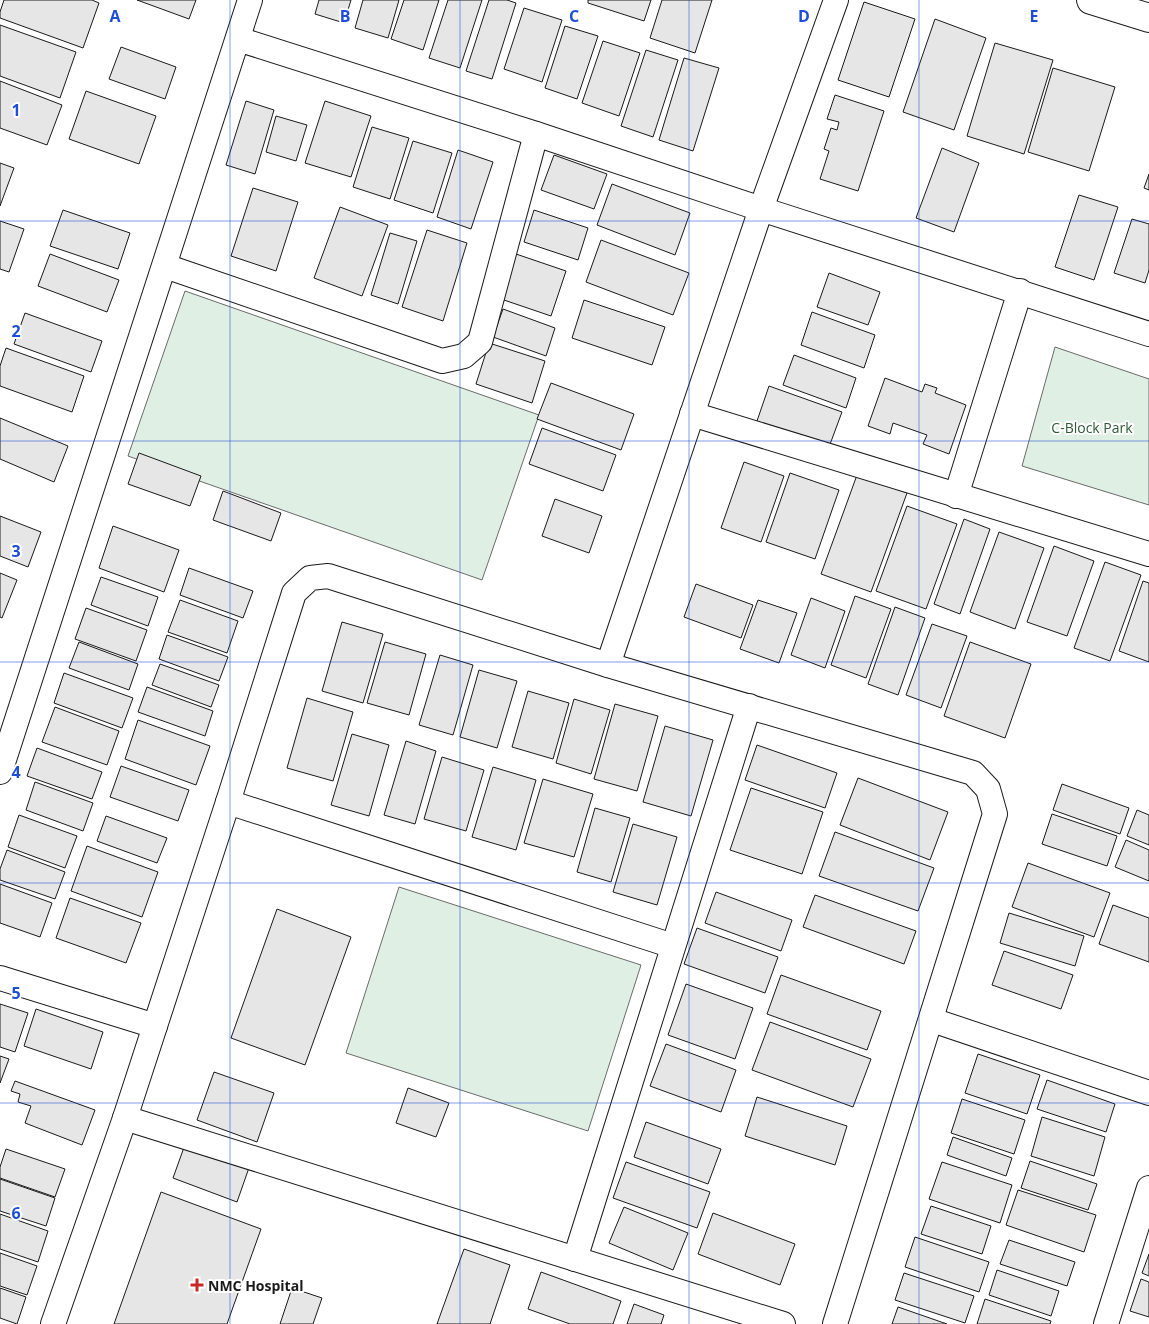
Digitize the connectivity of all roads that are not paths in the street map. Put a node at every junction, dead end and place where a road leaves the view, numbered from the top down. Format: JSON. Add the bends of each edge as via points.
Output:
{"nodes":[{"id":1,"x":250,"y":0,"type":"edge"},
{"id":2,"x":836,"y":0,"type":"edge"},
{"id":3,"x":1098,"y":1,"type":"edge"},
{"id":4,"x":1149,"y":18,"type":"edge"},
{"id":5,"x":238,"y":39,"type":"junction"},
{"id":6,"x":536,"y":134,"type":"junction"},
{"id":7,"x":761,"y":209,"type":"junction"},
{"id":8,"x":165,"y":266,"type":"junction"},
{"id":9,"x":1020,"y":291,"type":"junction"},
{"id":10,"x":1149,"y":334,"type":"edge"},
{"id":11,"x":692,"y":414,"type":"junction"},
{"id":12,"x":956,"y":496,"type":"junction"},
{"id":13,"x":1149,"y":554,"type":"edge"},
{"id":14,"x":608,"y":665,"type":"junction"},
{"id":15,"x":748,"y":706,"type":"junction"},
{"id":16,"x":0,"y":772,"type":"edge"},
{"id":17,"x":228,"y":802,"type":"junction"},
{"id":18,"x":673,"y":946,"type":"junction"},
{"id":19,"x":0,"y":978,"type":"edge"},
{"id":20,"x":932,"y":1020,"type":"junction"},
{"id":21,"x":155,"y":1026,"type":"junction"},
{"id":22,"x":1149,"y":1093,"type":"edge"},
{"id":23,"x":125,"y":1118,"type":"junction"},
{"id":24,"x":1149,"y":1188,"type":"edge"},
{"id":25,"x":575,"y":1259,"type":"junction"},
{"id":26,"x":53,"y":1324,"type":"edge"},
{"id":27,"x":783,"y":1324,"type":"edge"},
{"id":28,"x":835,"y":1324,"type":"edge"},
{"id":29,"x":1106,"y":1324,"type":"edge"}],
"edges":[{"from":1,"to":5,"type":"street"},
{"from":2,"to":7,"type":"street"},
{"from":3,"to":4,"type":"street"},
{"from":5,"to":6,"type":"street"},
{"from":5,"to":8,"type":"street"},
{"from":6,"to":7,"type":"street"},
{"from":6,"to":8,"type":"street","via":[[480,342],[464,356],[442,361]]},
{"from":7,"to":9,"type":"street"},
{"from":7,"to":11,"type":"street"},
{"from":8,"to":16,"type":"street"},
{"from":9,"to":10,"type":"street"},
{"from":9,"to":12,"type":"street"},
{"from":11,"to":12,"type":"street"},
{"from":11,"to":14,"type":"street"},
{"from":12,"to":13,"type":"street"},
{"from":14,"to":15,"type":"street"},
{"from":14,"to":17,"type":"street","via":[[328,576],[310,578],[294,593]]},
{"from":15,"to":18,"type":"street"},
{"from":15,"to":20,"type":"street","via":[[973,773],[988,789],[995,814]]},
{"from":17,"to":18,"type":"street"},
{"from":17,"to":21,"type":"street"},
{"from":18,"to":25,"type":"street"},
{"from":19,"to":21,"type":"street"},
{"from":20,"to":22,"type":"street"},
{"from":20,"to":28,"type":"street"},
{"from":21,"to":23,"type":"street"},
{"from":23,"to":25,"type":"street"},
{"from":23,"to":26,"type":"street"},
{"from":24,"to":29,"type":"street"},
{"from":25,"to":27,"type":"street"}]}
